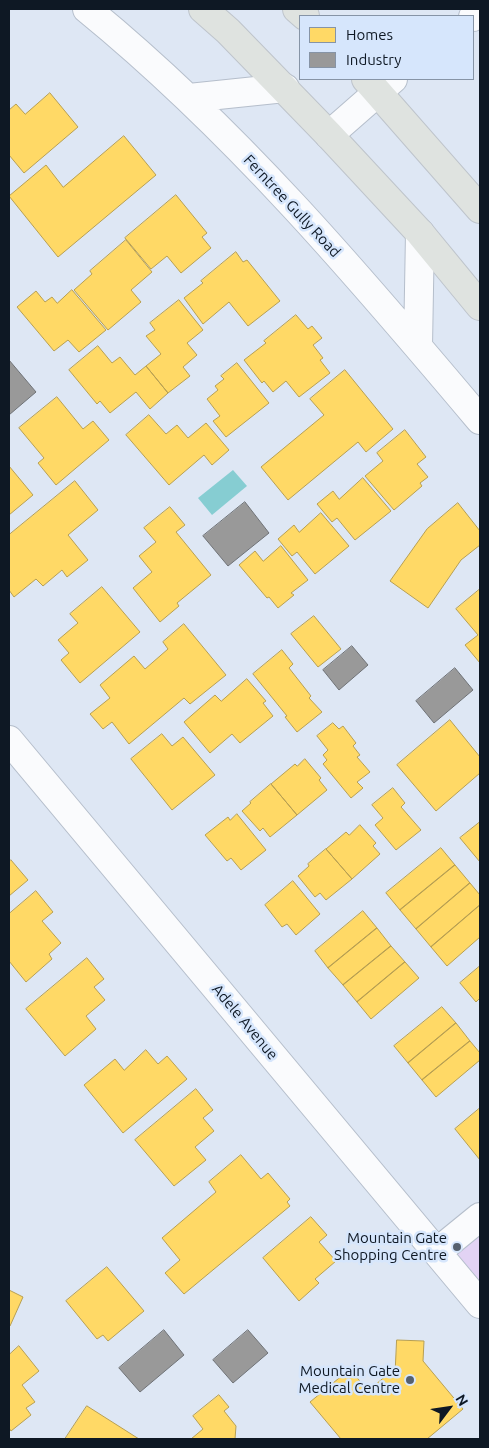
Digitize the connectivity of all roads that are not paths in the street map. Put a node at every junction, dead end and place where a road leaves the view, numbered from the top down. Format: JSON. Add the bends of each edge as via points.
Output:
{"nodes":[{"id":1,"x":87,"y":9,"type":"edge"},
{"id":2,"x":203,"y":9,"type":"edge"},
{"id":3,"x":379,"y":83,"type":"edge"},
{"id":4,"x":285,"y":88,"type":"junction"},
{"id":5,"x":189,"y":98,"type":"junction"},
{"id":6,"x":329,"y":135,"type":"junction"},
{"id":7,"x":480,"y":209,"type":"edge"},
{"id":8,"x":420,"y":233,"type":"junction"},
{"id":9,"x":480,"y":306,"type":"edge"},
{"id":10,"x":418,"y":346,"type":"junction"},
{"id":11,"x":480,"y":420,"type":"edge"},
{"id":12,"x":9,"y":740,"type":"edge"},
{"id":13,"x":480,"y":1216,"type":"edge"},
{"id":14,"x":437,"y":1252,"type":"junction"},
{"id":15,"x":480,"y":1304,"type":"edge"}],
"edges":[{"from":1,"to":5,"type":"street","name":"Ferntree Gully Road"},
{"from":2,"to":4,"type":"main road"},
{"from":3,"to":6,"type":"street"},
{"from":3,"to":7,"type":"main road"},
{"from":4,"to":5,"type":"street"},
{"from":4,"to":6,"type":"main road"},
{"from":5,"to":10,"type":"street","name":"Ferntree Gully Road","via":[[289,201]]},
{"from":6,"to":8,"type":"main road"},
{"from":8,"to":9,"type":"main road"},
{"from":8,"to":10,"type":"street"},
{"from":10,"to":11,"type":"street","name":"Ferntree Gully Road"},
{"from":12,"to":14,"type":"street","name":"Adele Avenue"},
{"from":13,"to":14,"type":"street"},
{"from":14,"to":15,"type":"street","name":"Adele Avenue"}]}
